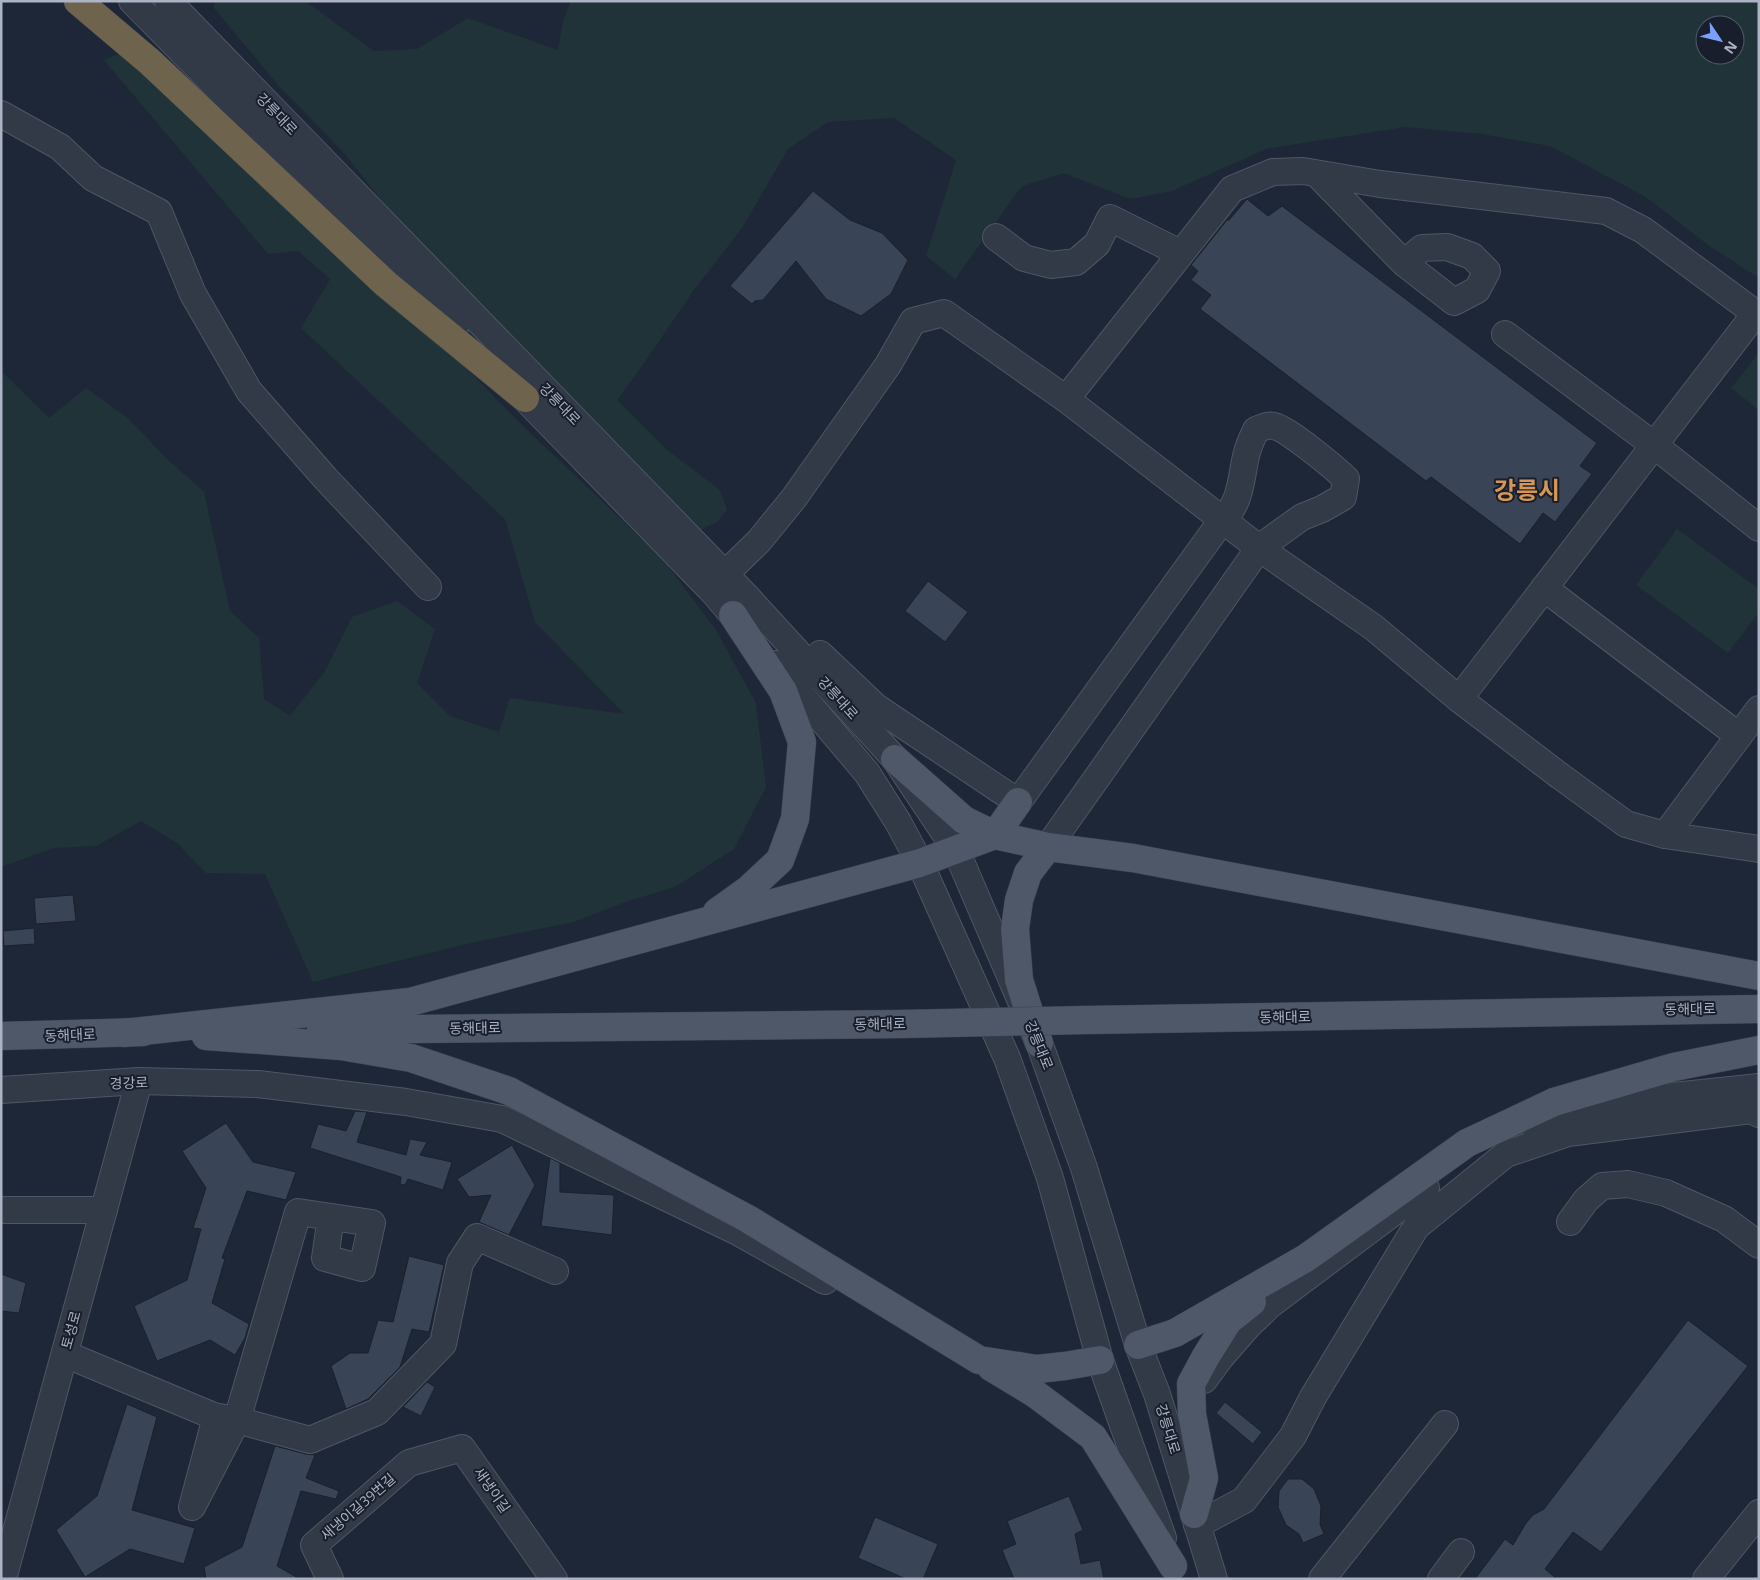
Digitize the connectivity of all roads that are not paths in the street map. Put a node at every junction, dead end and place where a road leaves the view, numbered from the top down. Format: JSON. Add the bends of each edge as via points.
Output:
{"nodes":[{"id":1,"x":78,"y":1,"type":"edge"},
{"id":2,"x":132,"y":1,"type":"edge"},
{"id":3,"x":168,"y":1,"type":"edge"},
{"id":4,"x":1,"y":114,"type":"edge"},
{"id":5,"x":1317,"y":174,"type":"junction"},
{"id":6,"x":996,"y":237,"type":"dead end"},
{"id":7,"x":1180,"y":253,"type":"junction"},
{"id":8,"x":1404,"y":264,"type":"dead end"},
{"id":9,"x":1757,"y":315,"type":"edge"},
{"id":10,"x":1505,"y":334,"type":"dead end"},
{"id":11,"x":525,"y":398,"type":"junction"},
{"id":12,"x":1066,"y":399,"type":"junction"},
{"id":13,"x":1654,"y":445,"type":"junction"},
{"id":14,"x":1223,"y":519,"type":"junction"},
{"id":15,"x":1759,"y":528,"type":"edge"},
{"id":16,"x":1260,"y":548,"type":"junction"},
{"id":17,"x":725,"y":574,"type":"junction"},
{"id":18,"x":428,"y":587,"type":"dead end"},
{"id":19,"x":1544,"y":588,"type":"junction"},
{"id":20,"x":740,"y":606,"type":"junction"},
{"id":21,"x":1459,"y":699,"type":"junction"},
{"id":22,"x":1759,"y":709,"type":"edge"},
{"id":23,"x":1739,"y":736,"type":"junction"},
{"id":24,"x":895,"y":760,"type":"junction"},
{"id":25,"x":1018,"y":802,"type":"junction"},
{"id":26,"x":995,"y":835,"type":"junction"},
{"id":27,"x":1664,"y":835,"type":"junction"},
{"id":28,"x":1055,"y":837,"type":"junction"},
{"id":29,"x":1759,"y":849,"type":"edge"},
{"id":30,"x":956,"y":850,"type":"junction"},
{"id":31,"x":920,"y":863,"type":"junction"},
{"id":32,"x":697,"y":925,"type":"junction"},
{"id":33,"x":1759,"y":976,"type":"edge"},
{"id":34,"x":1759,"y":1009,"type":"edge"},
{"id":35,"x":155,"y":1032,"type":"junction"},
{"id":36,"x":124,"y":1033,"type":"junction"},
{"id":37,"x":1,"y":1036,"type":"edge"},
{"id":38,"x":1039,"y":1043,"type":"junction"},
{"id":39,"x":1759,"y":1050,"type":"edge"},
{"id":40,"x":139,"y":1081,"type":"junction"},
{"id":41,"x":1,"y":1090,"type":"edge"},
{"id":42,"x":1757,"y":1105,"type":"edge"},
{"id":43,"x":1509,"y":1130,"type":"junction"},
{"id":44,"x":1467,"y":1143,"type":"junction"},
{"id":45,"x":1,"y":1210,"type":"edge"},
{"id":46,"x":104,"y":1210,"type":"junction"},
{"id":47,"x":331,"y":1217,"type":"dead end"},
{"id":48,"x":1570,"y":1222,"type":"dead end"},
{"id":49,"x":1759,"y":1245,"type":"edge"},
{"id":50,"x":1306,"y":1258,"type":"junction"},
{"id":51,"x":555,"y":1271,"type":"dead end"},
{"id":52,"x":1138,"y":1346,"type":"junction"},
{"id":53,"x":65,"y":1354,"type":"junction"},
{"id":54,"x":979,"y":1360,"type":"junction"},
{"id":55,"x":1100,"y":1360,"type":"junction"},
{"id":56,"x":1192,"y":1394,"type":"junction"},
{"id":57,"x":226,"y":1418,"type":"junction"},
{"id":58,"x":1444,"y":1424,"type":"dead end"},
{"id":59,"x":1077,"y":1425,"type":"junction"},
{"id":60,"x":409,"y":1463,"type":"joint"},
{"id":61,"x":1759,"y":1513,"type":"edge"},
{"id":62,"x":1196,"y":1520,"type":"junction"},
{"id":63,"x":1461,"y":1552,"type":"dead end"},
{"id":64,"x":1174,"y":1572,"type":"edge"},
{"id":65,"x":1710,"y":1572,"type":"edge"},
{"id":66,"x":3,"y":1579,"type":"edge"},
{"id":67,"x":330,"y":1579,"type":"edge"},
{"id":68,"x":554,"y":1579,"type":"edge"},
{"id":69,"x":1214,"y":1579,"type":"edge"},
{"id":70,"x":1322,"y":1579,"type":"edge"},
{"id":71,"x":1441,"y":1579,"type":"edge"}],
"edges":[{"from":1,"to":11,"type":"highway","via":[[150,62],[386,284]]},
{"from":2,"to":11,"type":"street","name":"강릉대로"},
{"from":3,"to":17,"type":"street","name":"강릉대로"},
{"from":4,"to":18,"type":"street","via":[[60,147],[93,178],[159,212],[193,294],[249,391]]},
{"from":5,"to":7,"type":"street","via":[[1273,172],[1232,189]]},
{"from":5,"to":8,"type":"street"},
{"from":5,"to":9,"type":"street","via":[[1606,211],[1643,230]]},
{"from":6,"to":7,"type":"street","via":[[1024,258],[1051,265],[1076,262],[1097,244],[1110,218]]},
{"from":7,"to":12,"type":"street"},
{"from":9,"to":13,"type":"street"},
{"from":10,"to":13,"type":"street"},
{"from":11,"to":20,"type":"street","name":"강릉대로","via":[[714,593]]},
{"from":12,"to":14,"type":"street"},
{"from":12,"to":17,"type":"street","via":[[944,313],[913,321],[888,365],[794,498],[759,541]]},
{"from":13,"to":15,"type":"street"},
{"from":13,"to":19,"type":"street"},
{"from":14,"to":16,"type":"street"},
{"from":14,"to":16,"type":"street","via":[[1237,499],[1246,454],[1256,430],[1273,425],[1287,431],[1346,479],[1342,497],[1302,517]]},
{"from":14,"to":25,"type":"street"},
{"from":16,"to":21,"type":"street","via":[[1373,627]]},
{"from":16,"to":28,"type":"street"},
{"from":17,"to":20,"type":"street","name":"강릉대로"},
{"from":19,"to":21,"type":"street"},
{"from":19,"to":23,"type":"street"},
{"from":20,"to":24,"type":"street","name":"강릉대로"},
{"from":20,"to":25,"type":"street","via":[[795,630],[876,707]]},
{"from":20,"to":31,"type":"street","name":"강릉대로","via":[[867,772]]},
{"from":20,"to":32,"type":"main road","via":[[783,691],[802,742],[796,818],[780,860],[749,889]]},
{"from":21,"to":27,"type":"street","via":[[1626,824]]},
{"from":22,"to":23,"type":"street"},
{"from":23,"to":27,"type":"street"},
{"from":24,"to":26,"type":"main road","via":[[964,820]]},
{"from":24,"to":30,"type":"street","name":"강릉대로"},
{"from":25,"to":26,"type":"main road"},
{"from":26,"to":28,"type":"main road"},
{"from":26,"to":30,"type":"main road"},
{"from":27,"to":29,"type":"street"},
{"from":28,"to":33,"type":"main road","via":[[1133,858]]},
{"from":28,"to":38,"type":"main road","via":[[1028,873],[1019,900],[1015,929],[1019,980]]},
{"from":30,"to":31,"type":"main road"},
{"from":30,"to":38,"type":"street","name":"강릉대로"},
{"from":31,"to":32,"type":"main road"},
{"from":31,"to":55,"type":"street","name":"강릉대로","via":[[1007,1058],[1050,1178]]},
{"from":32,"to":36,"type":"main road","via":[[410,1002]]},
{"from":34,"to":35,"type":"main road","name":"동해대로","bridge":true,"via":[[902,1024]]},
{"from":35,"to":36,"type":"main road","name":"동해대로"},
{"from":35,"to":54,"type":"main road","via":[[341,1046],[411,1058],[510,1092],[748,1219]]},
{"from":36,"to":37,"type":"main road","name":"동해대로"},
{"from":38,"to":52,"type":"street","name":"강릉대로","via":[[1084,1168]]},
{"from":39,"to":44,"type":"main road","via":[[1674,1067],[1554,1102]]},
{"from":40,"to":41,"type":"street","name":"경강로"},
{"from":40,"to":46,"type":"street","name":"토성로"},
{"from":40,"to":59,"type":"street","name":"경강로","via":[[258,1084],[406,1102],[502,1119],[736,1231],[941,1346],[1037,1407]]},
{"from":42,"to":43,"type":"street","via":[[1664,1097],[1532,1118]]},
{"from":42,"to":62,"type":"street","via":[[1568,1132],[1506,1154],[1416,1227],[1313,1397],[1293,1436],[1244,1500]]},
{"from":43,"to":44,"type":"street"},
{"from":43,"to":56,"type":"street","via":[[1463,1159],[1271,1304],[1248,1326]]},
{"from":44,"to":50,"type":"main road"},
{"from":45,"to":46,"type":"street"},
{"from":46,"to":53,"type":"street","name":"토성로"},
{"from":47,"to":57,"type":"street","via":[[298,1212]]},
{"from":48,"to":49,"type":"street","via":[[1586,1200],[1602,1186],[1628,1184],[1666,1193],[1724,1219]]},
{"from":50,"to":52,"type":"main road","via":[[1174,1333]]},
{"from":50,"to":56,"type":"main road","via":[[1228,1321],[1191,1384]]},
{"from":51,"to":57,"type":"street","via":[[476,1237],[460,1263],[443,1344],[377,1412],[310,1440]]},
{"from":52,"to":55,"type":"street"},
{"from":52,"to":62,"type":"street","name":"강릉대로","via":[[1157,1394]]},
{"from":53,"to":57,"type":"street"},
{"from":53,"to":66,"type":"street","name":"토성로"},
{"from":54,"to":55,"type":"main road","via":[[1037,1369]]},
{"from":54,"to":59,"type":"main road","via":[[1034,1393]]},
{"from":55,"to":64,"type":"street","name":"강릉대로"},
{"from":56,"to":62,"type":"main road","via":[[1192,1414],[1204,1478]]},
{"from":58,"to":70,"type":"street"},
{"from":59,"to":64,"type":"main road","via":[[1093,1437]]},
{"from":60,"to":67,"type":"street","name":"새냉이길39번길","via":[[314,1545]]},
{"from":60,"to":68,"type":"street","name":"새냉이길","via":[[462,1448]]},
{"from":61,"to":65,"type":"street"},
{"from":62,"to":69,"type":"street","name":"강릉대로"},
{"from":63,"to":71,"type":"street"}]}
